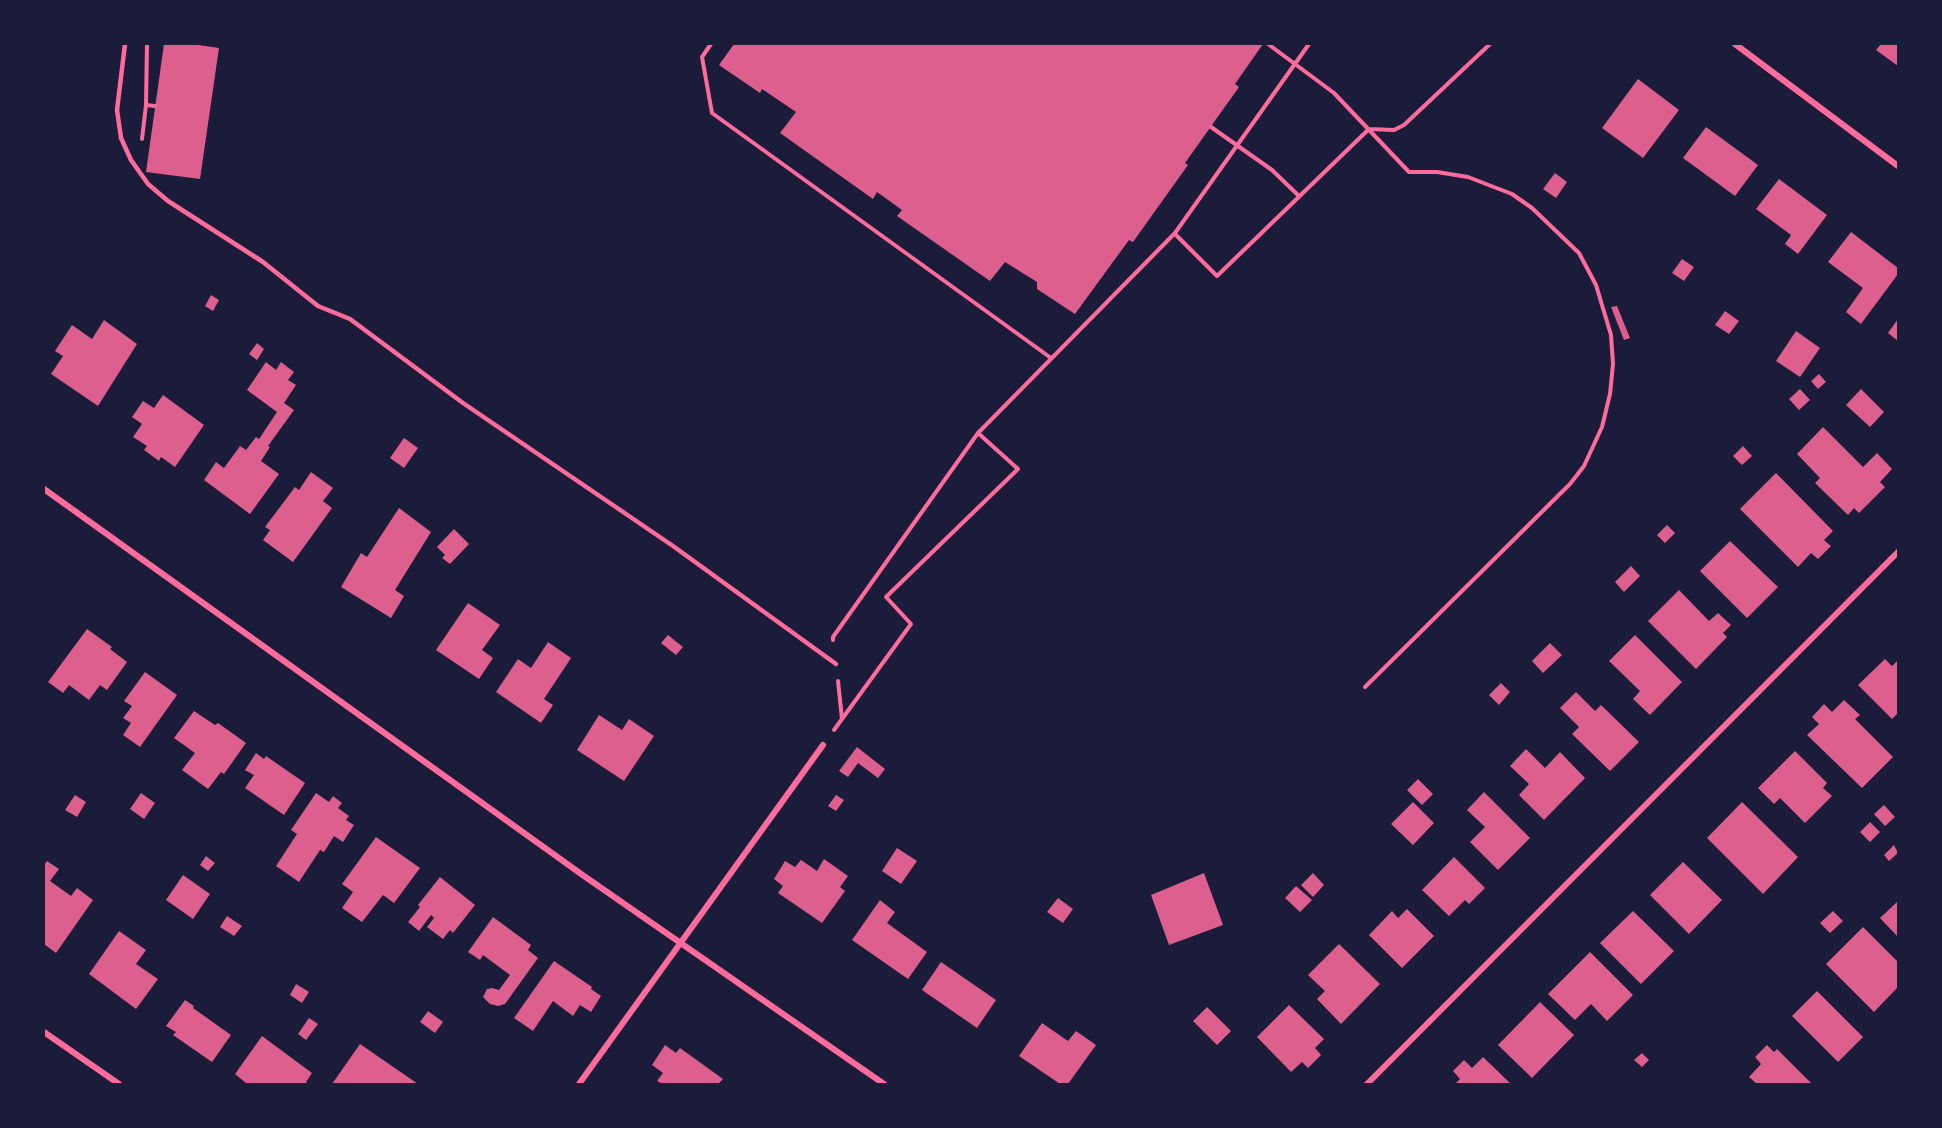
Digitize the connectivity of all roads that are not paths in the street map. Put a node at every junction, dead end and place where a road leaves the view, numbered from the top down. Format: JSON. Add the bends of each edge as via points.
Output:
{"nodes":[{"id":1,"x":125,"y":44,"type":"edge"},
{"id":2,"x":1735,"y":44,"type":"edge"},
{"id":3,"x":1899,"y":166,"type":"edge"},
{"id":4,"x":44,"y":489,"type":"edge"},
{"id":5,"x":1899,"y":552,"type":"edge"},
{"id":6,"x":836,"y":664,"type":"road end"},
{"id":7,"x":823,"y":745,"type":"road end"},
{"id":8,"x":680,"y":943,"type":"junction"},
{"id":9,"x":44,"y":1032,"type":"edge"},
{"id":10,"x":118,"y":1084,"type":"edge"},
{"id":11,"x":579,"y":1084,"type":"edge"},
{"id":12,"x":884,"y":1084,"type":"edge"},
{"id":13,"x":1367,"y":1084,"type":"edge"}],
"edges":[{"from":1,"to":6,"type":"lane","via":[[117,111],[122,138],[148,184],[263,262],[318,306],[350,319],[463,403],[673,546]]},
{"from":2,"to":3,"type":"street"},
{"from":4,"to":8,"type":"street"},
{"from":5,"to":13,"type":"street"},
{"from":7,"to":8,"type":"street"},
{"from":8,"to":11,"type":"street"},
{"from":8,"to":12,"type":"street"},
{"from":9,"to":10,"type":"street"}]}
